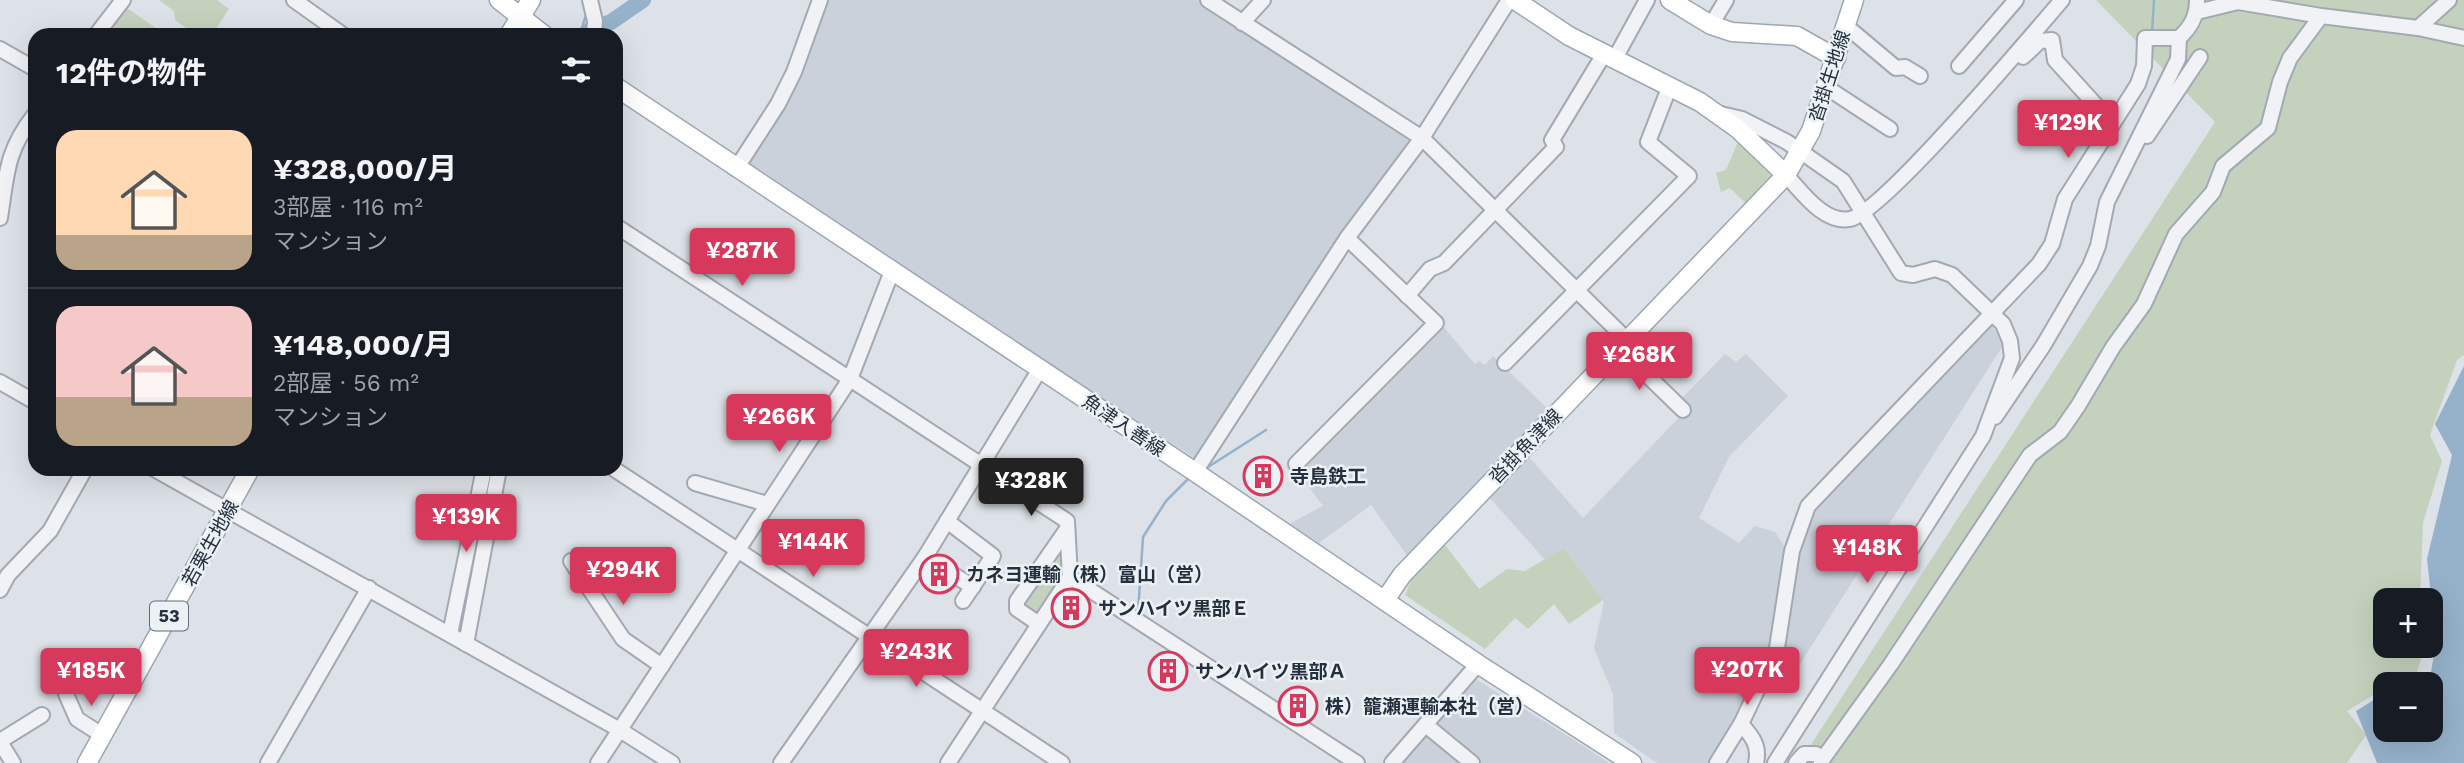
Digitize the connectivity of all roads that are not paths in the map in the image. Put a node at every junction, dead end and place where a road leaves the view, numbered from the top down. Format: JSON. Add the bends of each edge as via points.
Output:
{"nodes":[{"id":1,"x":122,"y":0,"type":"edge"},
{"id":2,"x":294,"y":0,"type":"edge"},
{"id":3,"x":499,"y":0,"type":"edge"},
{"id":4,"x":531,"y":0,"type":"edge"},
{"id":5,"x":590,"y":0,"type":"edge"},
{"id":6,"x":820,"y":0,"type":"edge"},
{"id":7,"x":1208,"y":0,"type":"edge"},
{"id":8,"x":1263,"y":0,"type":"edge"},
{"id":9,"x":1647,"y":0,"type":"edge"},
{"id":10,"x":1670,"y":0,"type":"edge"},
{"id":11,"x":1726,"y":0,"type":"edge"},
{"id":12,"x":1854,"y":0,"type":"edge"},
{"id":13,"x":2016,"y":0,"type":"edge"},
{"id":14,"x":2062,"y":0,"type":"edge"},
{"id":15,"x":2449,"y":0,"type":"edge"},
{"id":16,"x":1518,"y":1,"type":"edge"},
{"id":17,"x":2197,"y":6,"type":"edge"},
{"id":18,"x":2321,"y":16,"type":"junction"},
{"id":19,"x":520,"y":17,"type":"junction"},
{"id":20,"x":1242,"y":23,"type":"junction"},
{"id":21,"x":1711,"y":25,"type":"junction"},
{"id":22,"x":1846,"y":26,"type":"junction"},
{"id":23,"x":101,"y":28,"type":"edge"},
{"id":24,"x":331,"y":28,"type":"edge"},
{"id":25,"x":513,"y":28,"type":"edge"},
{"id":26,"x":535,"y":28,"type":"edge"},
{"id":27,"x":594,"y":28,"type":"edge"},
{"id":28,"x":2418,"y":28,"type":"junction"},
{"id":29,"x":2179,"y":38,"type":"junction"},
{"id":30,"x":2464,"y":38,"type":"edge"},
{"id":31,"x":0,"y":50,"type":"edge"},
{"id":32,"x":1609,"y":57,"type":"junction"},
{"id":33,"x":2200,"y":57,"type":"dead end"},
{"id":34,"x":1836,"y":58,"type":"junction"},
{"id":35,"x":28,"y":65,"type":"edge"},
{"id":36,"x":1959,"y":66,"type":"dead end"},
{"id":37,"x":1920,"y":76,"type":"dead end"},
{"id":38,"x":1989,"y":84,"type":"junction"},
{"id":39,"x":1826,"y":87,"type":"junction"},
{"id":40,"x":1669,"y":88,"type":"junction"},
{"id":41,"x":623,"y":92,"type":"edge"},
{"id":42,"x":1717,"y":114,"type":"junction"},
{"id":43,"x":28,"y":123,"type":"edge"},
{"id":44,"x":2112,"y":123,"type":"junction"},
{"id":45,"x":1890,"y":129,"type":"dead end"},
{"id":46,"x":1422,"y":138,"type":"junction"},
{"id":47,"x":1801,"y":152,"type":"junction"},
{"id":48,"x":2128,"y":163,"type":"junction"},
{"id":49,"x":736,"y":169,"type":"junction"},
{"id":50,"x":1786,"y":175,"type":"junction"},
{"id":51,"x":1493,"y":211,"type":"junction"},
{"id":52,"x":1862,"y":214,"type":"junction"},
{"id":53,"x":0,"y":218,"type":"edge"},
{"id":54,"x":623,"y":231,"type":"edge"},
{"id":55,"x":1347,"y":238,"type":"junction"},
{"id":56,"x":892,"y":271,"type":"junction"},
{"id":57,"x":1577,"y":291,"type":"junction"},
{"id":58,"x":1407,"y":296,"type":"junction"},
{"id":59,"x":1991,"y":312,"type":"junction"},
{"id":60,"x":1623,"y":344,"type":"junction"},
{"id":61,"x":1506,"y":363,"type":"dead end"},
{"id":62,"x":1040,"y":369,"type":"junction"},
{"id":63,"x":850,"y":379,"type":"junction"},
{"id":64,"x":0,"y":382,"type":"edge"},
{"id":65,"x":28,"y":398,"type":"edge"},
{"id":66,"x":1683,"y":410,"type":"dead end"},
{"id":67,"x":1983,"y":436,"type":"junction"},
{"id":68,"x":1296,"y":464,"type":"dead end"},
{"id":69,"x":982,"y":466,"type":"junction"},
{"id":70,"x":1195,"y":472,"type":"junction"},
{"id":71,"x":623,"y":475,"type":"edge"},
{"id":72,"x":81,"y":476,"type":"edge"},
{"id":73,"x":166,"y":476,"type":"edge"},
{"id":74,"x":246,"y":476,"type":"edge"},
{"id":75,"x":483,"y":476,"type":"edge"},
{"id":76,"x":498,"y":476,"type":"edge"},
{"id":77,"x":695,"y":483,"type":"dead end"},
{"id":78,"x":767,"y":504,"type":"junction"},
{"id":79,"x":228,"y":511,"type":"junction"},
{"id":80,"x":947,"y":521,"type":"junction"},
{"id":81,"x":1067,"y":528,"type":"junction"},
{"id":82,"x":737,"y":549,"type":"junction"},
{"id":83,"x":925,"y":557,"type":"junction"},
{"id":84,"x":571,"y":561,"type":"dead end"},
{"id":85,"x":1070,"y":577,"type":"junction"},
{"id":86,"x":973,"y":587,"type":"junction"},
{"id":87,"x":369,"y":588,"type":"junction"},
{"id":88,"x":0,"y":590,"type":"edge"},
{"id":89,"x":1385,"y":600,"type":"junction"},
{"id":90,"x":963,"y":601,"type":"dead end"},
{"id":91,"x":1039,"y":624,"type":"junction"},
{"id":92,"x":450,"y":634,"type":"junction"},
{"id":93,"x":868,"y":638,"type":"junction"},
{"id":94,"x":466,"y":644,"type":"junction"},
{"id":95,"x":1478,"y":664,"type":"junction"},
{"id":96,"x":662,"y":666,"type":"junction"},
{"id":97,"x":65,"y":694,"type":"dead end"},
{"id":98,"x":983,"y":711,"type":"junction"},
{"id":99,"x":41,"y":715,"type":"dead end"},
{"id":100,"x":1741,"y":724,"type":"junction"},
{"id":101,"x":1427,"y":726,"type":"junction"},
{"id":102,"x":620,"y":730,"type":"junction"},
{"id":103,"x":102,"y":735,"type":"junction"},
{"id":104,"x":0,"y":741,"type":"edge"},
{"id":105,"x":1821,"y":761,"type":"edge"},
{"id":106,"x":13,"y":763,"type":"edge"},
{"id":107,"x":87,"y":763,"type":"edge"},
{"id":108,"x":268,"y":763,"type":"edge"},
{"id":109,"x":598,"y":763,"type":"edge"},
{"id":110,"x":672,"y":763,"type":"edge"},
{"id":111,"x":781,"y":763,"type":"edge"},
{"id":112,"x":948,"y":763,"type":"edge"},
{"id":113,"x":1062,"y":763,"type":"edge"},
{"id":114,"x":1357,"y":763,"type":"edge"},
{"id":115,"x":1392,"y":763,"type":"edge"},
{"id":116,"x":1472,"y":763,"type":"edge"},
{"id":117,"x":1632,"y":763,"type":"edge"},
{"id":118,"x":1717,"y":763,"type":"edge"},
{"id":119,"x":1756,"y":763,"type":"edge"},
{"id":120,"x":1775,"y":763,"type":"edge"},
{"id":121,"x":1796,"y":763,"type":"edge"}],
"edges":[{"from":1,"to":23,"type":"street"},
{"from":2,"to":24,"type":"street"},
{"from":3,"to":19,"type":"main road"},
{"from":4,"to":19,"type":"main road"},
{"from":5,"to":27,"type":"street"},
{"from":6,"to":49,"type":"street","via":[[789,83]]},
{"from":7,"to":20,"type":"street"},
{"from":8,"to":20,"type":"street"},
{"from":9,"to":32,"type":"street"},
{"from":10,"to":21,"type":"main road"},
{"from":11,"to":21,"type":"street"},
{"from":12,"to":22,"type":"main road","name":"沓掛生地線"},
{"from":13,"to":36,"type":"street"},
{"from":14,"to":38,"type":"street"},
{"from":15,"to":28,"type":"street"},
{"from":16,"to":32,"type":"main road"},
{"from":16,"to":46,"type":"street"},
{"from":17,"to":18,"type":"street","via":[[2238,2]]},
{"from":17,"to":29,"type":"street","via":[[2189,30]]},
{"from":18,"to":28,"type":"street"},
{"from":18,"to":105,"type":"street","via":[[2290,58],[2268,128],[2223,166],[2213,192],[2176,234],[2144,304],[2078,406],[2060,432],[2030,455]]},
{"from":19,"to":25,"type":"main road"},
{"from":19,"to":26,"type":"main road"},
{"from":20,"to":46,"type":"street"},
{"from":21,"to":34,"type":"main road","via":[[1732,32],[1797,36]]},
{"from":22,"to":34,"type":"main road","name":"沓掛生地線"},
{"from":22,"to":37,"type":"street","via":[[1896,68],[1905,67]]},
{"from":28,"to":30,"type":"street"},
{"from":29,"to":44,"type":"street","via":[[2145,38],[2138,84]]},
{"from":29,"to":48,"type":"street","via":[[2178,59]]},
{"from":31,"to":35,"type":"street"},
{"from":32,"to":40,"type":"main road"},
{"from":32,"to":51,"type":"street","via":[[1552,140],[1556,147]]},
{"from":33,"to":48,"type":"street"},
{"from":34,"to":39,"type":"main road","name":"沓掛生地線"},
{"from":38,"to":44,"type":"street","via":[[2040,41],[2050,38],[2055,60]]},
{"from":38,"to":52,"type":"street"},
{"from":39,"to":45,"type":"street"},
{"from":39,"to":47,"type":"main road","name":"沓掛生地線"},
{"from":40,"to":42,"type":"main road"},
{"from":40,"to":57,"type":"street","via":[[1648,142],[1689,176]]},
{"from":41,"to":49,"type":"main road","name":"魚津入善線"},
{"from":42,"to":47,"type":"street","via":[[1742,119]]},
{"from":42,"to":50,"type":"main road"},
{"from":43,"to":53,"type":"street","via":[[9,158]]},
{"from":44,"to":59,"type":"street","via":[[2065,199],[2052,244],[2039,264]]},
{"from":46,"to":51,"type":"street"},
{"from":46,"to":55,"type":"street"},
{"from":47,"to":50,"type":"main road","name":"沓掛魚津線"},
{"from":47,"to":52,"type":"street","via":[[1843,181]]},
{"from":48,"to":67,"type":"street","via":[[2107,202],[2090,266]]},
{"from":49,"to":56,"type":"main road","name":"魚津入善線"},
{"from":50,"to":52,"type":"street","via":[[1824,213],[1849,219]]},
{"from":50,"to":60,"type":"main road","name":"沓掛魚津線"},
{"from":51,"to":57,"type":"street"},
{"from":51,"to":58,"type":"street"},
{"from":52,"to":59,"type":"street","via":[[1901,273],[1936,269],[1952,275]]},
{"from":54,"to":63,"type":"street"},
{"from":55,"to":58,"type":"street"},
{"from":55,"to":70,"type":"street"},
{"from":56,"to":62,"type":"main road","name":"魚津入善線"},
{"from":56,"to":63,"type":"street"},
{"from":57,"to":60,"type":"street"},
{"from":57,"to":61,"type":"street"},
{"from":58,"to":68,"type":"street","via":[[1436,323]]},
{"from":59,"to":67,"type":"street","via":[[2003,324],[2012,358]]},
{"from":59,"to":100,"type":"street","via":[[1808,506],[1792,551],[1777,648]]},
{"from":60,"to":66,"type":"street"},
{"from":60,"to":89,"type":"main road","name":"沓掛魚津線","via":[[1402,575]]},
{"from":62,"to":69,"type":"street"},
{"from":62,"to":70,"type":"main road","name":"魚津入善線"},
{"from":63,"to":69,"type":"street"},
{"from":63,"to":78,"type":"street"},
{"from":64,"to":65,"type":"street"},
{"from":67,"to":120,"type":"street"},
{"from":69,"to":80,"type":"street"},
{"from":69,"to":81,"type":"street","via":[[1067,521]]},
{"from":70,"to":89,"type":"main road","name":"魚津入善線"},
{"from":71,"to":82,"type":"street"},
{"from":72,"to":88,"type":"street","via":[[50,531],[8,575]]},
{"from":73,"to":79,"type":"street"},
{"from":74,"to":79,"type":"main road","name":"若栗生地線","number":"53"},
{"from":75,"to":92,"type":"street"},
{"from":76,"to":94,"type":"street"},
{"from":77,"to":78,"type":"street"},
{"from":78,"to":82,"type":"street"},
{"from":79,"to":87,"type":"street"},
{"from":79,"to":103,"type":"main road","name":"若栗生地線","number":"53"},
{"from":80,"to":83,"type":"street"},
{"from":80,"to":86,"type":"street","via":[[992,552]]},
{"from":81,"to":85,"type":"street"},
{"from":81,"to":91,"type":"street","via":[[1017,601],[1017,610]]},
{"from":82,"to":93,"type":"street"},
{"from":82,"to":96,"type":"street"},
{"from":83,"to":86,"type":"street"},
{"from":83,"to":93,"type":"street"},
{"from":84,"to":96,"type":"street","via":[[623,639]]},
{"from":85,"to":91,"type":"street"},
{"from":85,"to":114,"type":"street"},
{"from":86,"to":90,"type":"street"},
{"from":87,"to":92,"type":"street"},
{"from":87,"to":108,"type":"street"},
{"from":89,"to":95,"type":"main road","name":"魚津入善線"},
{"from":91,"to":98,"type":"street"},
{"from":92,"to":94,"type":"street"},
{"from":93,"to":98,"type":"street"},
{"from":93,"to":111,"type":"street"},
{"from":94,"to":102,"type":"street"},
{"from":95,"to":101,"type":"street"},
{"from":95,"to":117,"type":"main road","name":"魚津入善線"},
{"from":96,"to":102,"type":"street"},
{"from":97,"to":103,"type":"street","via":[[77,719]]},
{"from":98,"to":112,"type":"street"},
{"from":98,"to":113,"type":"street"},
{"from":99,"to":104,"type":"street"},
{"from":100,"to":118,"type":"street"},
{"from":100,"to":119,"type":"street","via":[[1753,738]]},
{"from":101,"to":115,"type":"street"},
{"from":101,"to":116,"type":"street"},
{"from":102,"to":109,"type":"street"},
{"from":102,"to":110,"type":"street"},
{"from":103,"to":107,"type":"main road","name":"若栗生地線","number":"53"},
{"from":104,"to":106,"type":"street"},
{"from":105,"to":121,"type":"street","via":[[1816,754],[1804,754]]}]}
